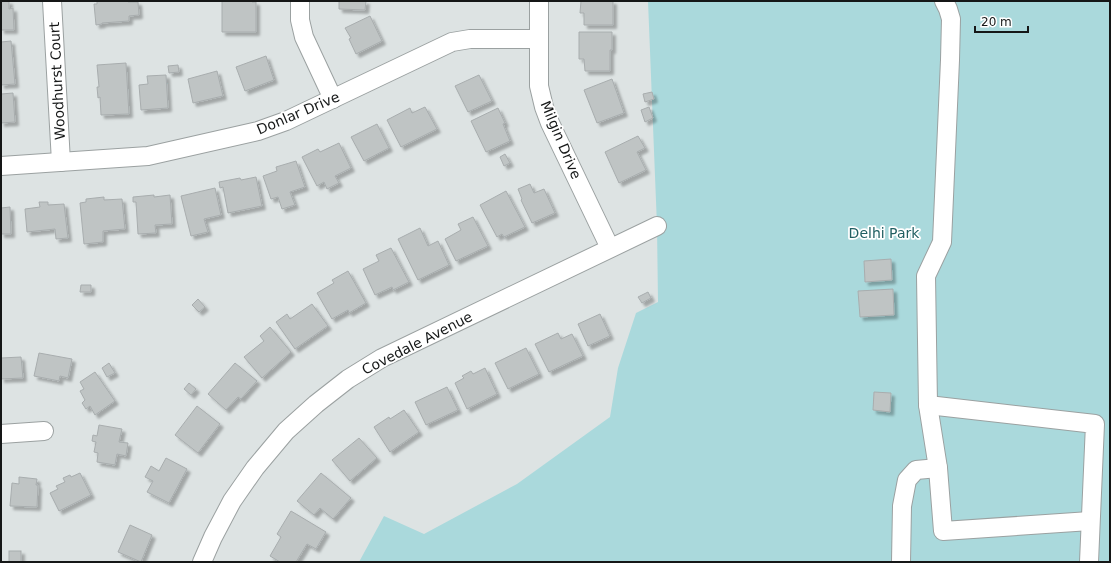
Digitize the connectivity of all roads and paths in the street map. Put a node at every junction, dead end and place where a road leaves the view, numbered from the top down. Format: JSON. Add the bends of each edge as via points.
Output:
{"nodes":[{"id":1,"x":52,"y":1,"type":"edge"},
{"id":2,"x":300,"y":1,"type":"edge"},
{"id":3,"x":538,"y":1,"type":"edge"},
{"id":4,"x":944,"y":1,"type":"edge"},
{"id":5,"x":538,"y":39,"type":"junction"},
{"id":6,"x":333,"y":99,"type":"junction"},
{"id":7,"x":61,"y":162,"type":"junction"},
{"id":8,"x":1,"y":166,"type":"edge"},
{"id":9,"x":657,"y":226,"type":"dead end"},
{"id":10,"x":610,"y":248,"type":"junction"},
{"id":11,"x":928,"y":405,"type":"junction"},
{"id":12,"x":44,"y":431,"type":"dead end"},
{"id":13,"x":1,"y":434,"type":"edge"},
{"id":14,"x":938,"y":468,"type":"junction"},
{"id":15,"x":1090,"y":521,"type":"junction"},
{"id":16,"x":202,"y":562,"type":"edge"},
{"id":17,"x":901,"y":562,"type":"edge"},
{"id":18,"x":1089,"y":562,"type":"edge"}],
"edges":[{"from":1,"to":7,"type":"street","name":"Woodhurst Court"},
{"from":2,"to":6,"type":"street","via":[[300,20],[304,38]]},
{"from":3,"to":5,"type":"street","name":"Milgin Drive"},
{"from":4,"to":11,"type":"street","via":[[950,19],[950,60],[942,242],[926,276]]},
{"from":5,"to":6,"type":"street","name":"Donlar Drive","via":[[470,38],[452,42]]},
{"from":5,"to":10,"type":"street","name":"Milgin Drive","via":[[539,86],[544,108]]},
{"from":6,"to":7,"type":"street","name":"Donlar Drive","via":[[258,131],[148,156]]},
{"from":7,"to":8,"type":"street","name":"Donlar Drive"},
{"from":9,"to":10,"type":"street","name":"Covedale Avenue"},
{"from":10,"to":16,"type":"street","name":"Covedale Avenue","via":[[382,358],[348,379],[286,431],[255,468],[232,501]]},
{"from":11,"to":14,"type":"street"},
{"from":11,"to":15,"type":"street","via":[[1095,424]]},
{"from":12,"to":13,"type":"street"},
{"from":14,"to":15,"type":"street","via":[[943,531]]},
{"from":14,"to":17,"type":"street","via":[[916,470],[907,480],[902,506]]},
{"from":15,"to":18,"type":"street"}]}
